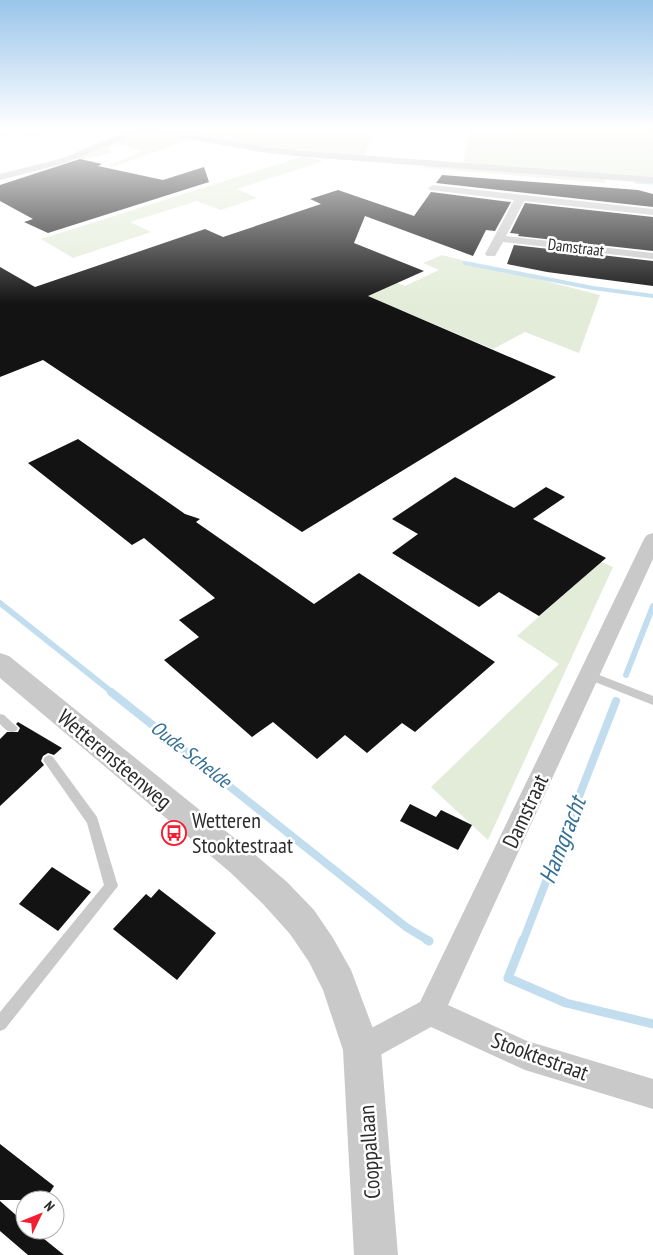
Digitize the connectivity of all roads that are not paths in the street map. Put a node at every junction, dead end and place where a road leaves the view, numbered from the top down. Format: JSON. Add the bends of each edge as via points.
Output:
{"nodes":[{"id":1,"x":433,"y":188,"type":"dead end"},
{"id":2,"x":520,"y":198,"type":"junction"},
{"id":3,"x":653,"y":212,"type":"edge"},
{"id":4,"x":499,"y":238,"type":"junction"},
{"id":5,"x":491,"y":254,"type":"dead end"},
{"id":6,"x":653,"y":256,"type":"edge"},
{"id":7,"x":653,"y":539,"type":"edge"},
{"id":8,"x":0,"y":663,"type":"edge"},
{"id":9,"x":589,"y":675,"type":"junction"},
{"id":10,"x":653,"y":701,"type":"edge"},
{"id":11,"x":0,"y":718,"type":"edge"},
{"id":12,"x":12,"y":728,"type":"dead end"},
{"id":13,"x":49,"y":760,"type":"dead end"},
{"id":14,"x":430,"y":1012,"type":"junction"},
{"id":15,"x":0,"y":1024,"type":"edge"},
{"id":16,"x":362,"y":1050,"type":"junction"},
{"id":17,"x":653,"y":1094,"type":"edge"},
{"id":18,"x":376,"y":1255,"type":"edge"}],
"edges":[{"from":1,"to":2,"type":"street"},
{"from":2,"to":3,"type":"street"},
{"from":2,"to":4,"type":"street"},
{"from":4,"to":5,"type":"street"},
{"from":4,"to":6,"type":"street","name":"Damstraat"},
{"from":7,"to":9,"type":"street","name":"Damstraat"},
{"from":8,"to":16,"type":"street","name":"Wetterensteenweg","via":[[275,893],[302,922],[321,950],[338,983]]},
{"from":9,"to":10,"type":"lane"},
{"from":9,"to":14,"type":"street","name":"Damstraat"},
{"from":11,"to":12,"type":"lane"},
{"from":13,"to":15,"type":"lane","via":[[93,821],[111,886]]},
{"from":14,"to":16,"type":"street"},
{"from":14,"to":17,"type":"street","name":"Stooktestraat","via":[[525,1055]]},
{"from":16,"to":18,"type":"street","name":"Cooppallaan"}]}
